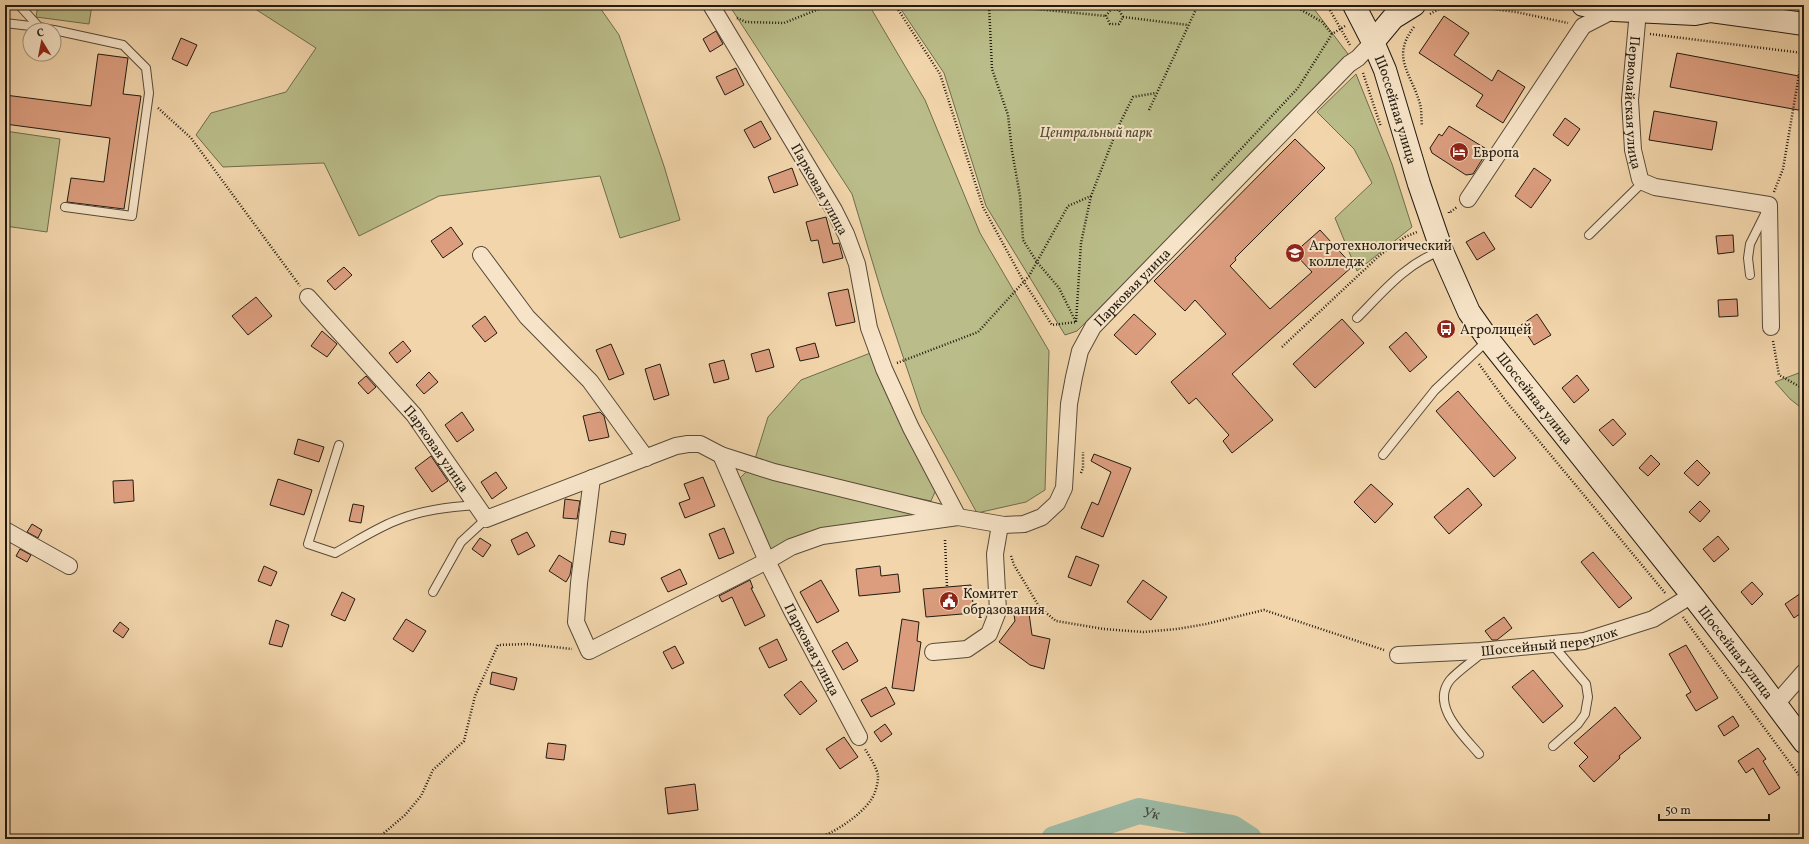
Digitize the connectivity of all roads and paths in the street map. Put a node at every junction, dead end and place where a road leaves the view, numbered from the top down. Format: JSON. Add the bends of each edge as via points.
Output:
{"nodes":[{"id":1,"x":19,"y":5,"type":"edge"},
{"id":2,"x":711,"y":5,"type":"edge"},
{"id":3,"x":829,"y":5,"type":"edge"},
{"id":4,"x":895,"y":5,"type":"edge"},
{"id":5,"x":989,"y":5,"type":"edge"},
{"id":6,"x":996,"y":5,"type":"edge"},
{"id":7,"x":1198,"y":5,"type":"edge"},
{"id":8,"x":1293,"y":5,"type":"edge"},
{"id":9,"x":1327,"y":5,"type":"edge"},
{"id":10,"x":1354,"y":5,"type":"edge"},
{"id":11,"x":1446,"y":5,"type":"edge"},
{"id":12,"x":1461,"y":5,"type":"edge"},
{"id":13,"x":1711,"y":8,"type":"edge"},
{"id":14,"x":1597,"y":11,"type":"edge"},
{"id":15,"x":1762,"y":12,"type":"edge"},
{"id":16,"x":733,"y":15,"type":"dead end"},
{"id":17,"x":1106,"y":16,"type":"junction"},
{"id":18,"x":1418,"y":16,"type":"edge"},
{"id":19,"x":1123,"y":17,"type":"junction"},
{"id":20,"x":34,"y":22,"type":"edge"},
{"id":21,"x":1637,"y":22,"type":"junction"},
{"id":22,"x":5,"y":23,"type":"edge"},
{"id":23,"x":1188,"y":24,"type":"junction"},
{"id":24,"x":1804,"y":24,"type":"edge"},
{"id":25,"x":22,"y":25,"type":"edge"},
{"id":26,"x":1340,"y":29,"type":"junction"},
{"id":27,"x":62,"y":32,"type":"edge"},
{"id":28,"x":1332,"y":34,"type":"junction"},
{"id":29,"x":1693,"y":34,"type":"dead end"},
{"id":30,"x":1693,"y":39,"type":"junction"},
{"id":31,"x":1373,"y":42,"type":"junction"},
{"id":32,"x":1804,"y":45,"type":"edge"},
{"id":33,"x":1351,"y":48,"type":"dead end"},
{"id":34,"x":1803,"y":53,"type":"junction"},
{"id":35,"x":1156,"y":93,"type":"junction"},
{"id":36,"x":148,"y":100,"type":"junction"},
{"id":37,"x":1149,"y":110,"type":"dead end"},
{"id":38,"x":1422,"y":131,"type":"dead end"},
{"id":39,"x":1643,"y":182,"type":"junction"},
{"id":40,"x":1208,"y":185,"type":"dead end"},
{"id":41,"x":1091,"y":196,"type":"junction"},
{"id":42,"x":1468,"y":199,"type":"dead end"},
{"id":43,"x":1769,"y":205,"type":"junction"},
{"id":44,"x":1446,"y":206,"type":"dead end"},
{"id":45,"x":65,"y":207,"type":"dead end"},
{"id":46,"x":1449,"y":213,"type":"dead end"},
{"id":47,"x":1417,"y":232,"type":"dead end"},
{"id":48,"x":1589,"y":235,"type":"dead end"},
{"id":49,"x":1442,"y":251,"type":"junction"},
{"id":50,"x":481,"y":255,"type":"dead end"},
{"id":51,"x":1037,"y":262,"type":"junction"},
{"id":52,"x":1750,"y":275,"type":"dead end"},
{"id":53,"x":1024,"y":282,"type":"junction"},
{"id":54,"x":308,"y":297,"type":"joint"},
{"id":55,"x":1082,"y":317,"type":"dead end"},
{"id":56,"x":1357,"y":318,"type":"dead end"},
{"id":57,"x":1076,"y":322,"type":"junction"},
{"id":58,"x":1771,"y":327,"type":"joint"},
{"id":59,"x":1488,"y":339,"type":"junction"},
{"id":60,"x":1282,"y":347,"type":"dead end"},
{"id":61,"x":884,"y":369,"type":"junction"},
{"id":62,"x":1804,"y":389,"type":"edge"},
{"id":63,"x":339,"y":445,"type":"dead end"},
{"id":64,"x":1383,"y":454,"type":"dead end"},
{"id":65,"x":721,"y":455,"type":"junction"},
{"id":66,"x":646,"y":458,"type":"junction"},
{"id":67,"x":1559,"y":466,"type":"dead end"},
{"id":68,"x":592,"y":478,"type":"junction"},
{"id":69,"x":477,"y":505,"type":"junction"},
{"id":70,"x":958,"y":517,"type":"junction"},
{"id":71,"x":486,"y":518,"type":"junction"},
{"id":72,"x":1002,"y":525,"type":"junction"},
{"id":73,"x":5,"y":530,"type":"edge"},
{"id":74,"x":945,"y":540,"type":"dead end"},
{"id":75,"x":767,"y":561,"type":"junction"},
{"id":76,"x":69,"y":566,"type":"dead end"},
{"id":77,"x":947,"y":587,"type":"dead end"},
{"id":78,"x":433,"y":592,"type":"dead end"},
{"id":79,"x":1684,"y":600,"type":"junction"},
{"id":80,"x":1552,"y":644,"type":"junction"},
{"id":81,"x":589,"y":651,"type":"junction"},
{"id":82,"x":1485,"y":651,"type":"junction"},
{"id":83,"x":933,"y":652,"type":"dead end"},
{"id":84,"x":1398,"y":655,"type":"joint"},
{"id":85,"x":1804,"y":672,"type":"edge"},
{"id":86,"x":1776,"y":704,"type":"junction"},
{"id":87,"x":859,"y":737,"type":"joint"},
{"id":88,"x":1804,"y":742,"type":"edge"},
{"id":89,"x":1553,"y":746,"type":"dead end"},
{"id":90,"x":1479,"y":754,"type":"dead end"},
{"id":91,"x":1804,"y":782,"type":"edge"},
{"id":92,"x":377,"y":839,"type":"edge"},
{"id":93,"x":812,"y":839,"type":"edge"}],
"edges":[{"from":1,"to":20,"type":"lane"},
{"from":2,"to":61,"type":"street","name":"Парковая улица","via":[[846,234],[857,264],[869,328]]},
{"from":3,"to":16,"type":"path","via":[[784,23],[746,22]]},
{"from":4,"to":53,"type":"path","via":[[940,74],[983,208]]},
{"from":5,"to":51,"type":"path","via":[[992,69],[1008,115],[1020,196],[1022,240]]},
{"from":6,"to":17,"type":"path"},
{"from":7,"to":23,"type":"path"},
{"from":8,"to":28,"type":"path","via":[[1322,22]]},
{"from":9,"to":26,"type":"path"},
{"from":10,"to":31,"type":"main road","name":"Шоссейная улица"},
{"from":11,"to":18,"type":"path"},
{"from":12,"to":14,"type":"path","via":[[1516,12]]},
{"from":13,"to":15,"type":"main road"},
{"from":13,"to":21,"type":"main road","via":[[1695,14]]},
{"from":14,"to":21,"type":"main road"},
{"from":14,"to":42,"type":"street"},
{"from":15,"to":24,"type":"main road"},
{"from":17,"to":19,"type":"path","via":[[1111,9],[1119,10]]},
{"from":17,"to":19,"type":"path","via":[[1110,24],[1118,24]]},
{"from":18,"to":31,"type":"main road","via":[[1393,18]]},
{"from":18,"to":38,"type":"path","via":[[1402,50],[1409,79],[1420,104]]},
{"from":19,"to":23,"type":"path"},
{"from":21,"to":30,"type":"path"},
{"from":21,"to":39,"type":"street","name":"Первомайская улица","via":[[1630,100],[1636,169]]},
{"from":22,"to":25,"type":"lane"},
{"from":23,"to":35,"type":"path"},
{"from":26,"to":28,"type":"path"},
{"from":26,"to":33,"type":"path"},
{"from":27,"to":36,"type":"lane","via":[[123,45],[146,68]]},
{"from":28,"to":40,"type":"path","via":[[1298,88]]},
{"from":29,"to":30,"type":"path"},
{"from":30,"to":34,"type":"path"},
{"from":31,"to":49,"type":"main road","name":"Шоссейная улица","via":[[1385,70]]},
{"from":31,"to":72,"type":"street","name":"Парковая улица","via":[[1093,326],[1080,351],[1069,404],[1064,488],[1057,503],[1042,517],[1024,524]]},
{"from":32,"to":34,"type":"path"},
{"from":34,"to":43,"type":"path","via":[[1783,169]]},
{"from":35,"to":37,"type":"path"},
{"from":35,"to":41,"type":"path","via":[[1132,97]]},
{"from":36,"to":45,"type":"lane","via":[[132,216]]},
{"from":36,"to":54,"type":"path","via":[[191,138]]},
{"from":39,"to":43,"type":"street","name":"Первомайская улица","via":[[1655,187]]},
{"from":39,"to":48,"type":"lane"},
{"from":41,"to":51,"type":"path","via":[[1068,206]]},
{"from":41,"to":57,"type":"path","via":[[1081,243]]},
{"from":43,"to":52,"type":"lane","via":[[1750,244]]},
{"from":43,"to":58,"type":"street"},
{"from":44,"to":46,"type":"path"},
{"from":47,"to":60,"type":"path","via":[[1380,255]]},
{"from":49,"to":56,"type":"lane","via":[[1426,256],[1404,272]]},
{"from":49,"to":59,"type":"main road","name":"Шоссейная улица","via":[[1469,312]]},
{"from":50,"to":66,"type":"street","via":[[527,317],[590,381]]},
{"from":51,"to":53,"type":"path"},
{"from":51,"to":57,"type":"path","via":[[1059,288]]},
{"from":53,"to":57,"type":"path","via":[[1052,325]]},
{"from":53,"to":61,"type":"path","via":[[978,332]]},
{"from":54,"to":69,"type":"street","name":"Парковая улица","via":[[414,415]]},
{"from":55,"to":57,"type":"path"},
{"from":58,"to":62,"type":"path","via":[[1779,375]]},
{"from":59,"to":64,"type":"lane","via":[[1435,390]]},
{"from":59,"to":79,"type":"main road","name":"Шоссейная улица"},
{"from":61,"to":70,"type":"street","name":"Парковая улица","via":[[910,428]]},
{"from":63,"to":69,"type":"lane","via":[[308,544],[335,553],[395,521],[442,508]]},
{"from":65,"to":66,"type":"street","name":"Парковая улица","via":[[700,444],[688,444]]},
{"from":65,"to":70,"type":"street","name":"Парковая улица","via":[[774,472]]},
{"from":65,"to":75,"type":"street","name":"Парковая улица"},
{"from":66,"to":68,"type":"street","name":"Парковая улица"},
{"from":67,"to":79,"type":"path"},
{"from":68,"to":71,"type":"street","name":"Парковая улица"},
{"from":68,"to":81,"type":"street","via":[[578,583],[576,622]]},
{"from":69,"to":71,"type":"street","name":"Парковая улица"},
{"from":70,"to":72,"type":"street","name":"Парковая улица"},
{"from":70,"to":75,"type":"street","name":"Парковая улица","via":[[822,536],[791,547]]},
{"from":71,"to":78,"type":"lane","via":[[461,542]]},
{"from":72,"to":83,"type":"street","via":[[995,554],[998,611],[989,634],[967,649]]},
{"from":72,"to":84,"type":"path","via":[[1014,564],[1040,608],[1056,621],[1143,632],[1177,629],[1264,610]]},
{"from":73,"to":76,"type":"street"},
{"from":74,"to":77,"type":"path"},
{"from":75,"to":81,"type":"street","name":"Парковая улица"},
{"from":75,"to":87,"type":"street","name":"Парковая улица"},
{"from":79,"to":80,"type":"street","name":"Шоссейный переулок","via":[[1652,619],[1622,629],[1584,641]]},
{"from":79,"to":86,"type":"main road","name":"Шоссейная улица"},
{"from":79,"to":91,"type":"path"},
{"from":80,"to":82,"type":"street","name":"Шоссейный переулок"},
{"from":80,"to":89,"type":"lane","via":[[1586,684],[1588,698],[1585,714],[1578,724]]},
{"from":81,"to":92,"type":"path","via":[[528,644],[498,645],[475,696],[464,741],[433,770],[421,796],[405,815]]},
{"from":82,"to":84,"type":"street","name":"Шоссейный переулок"},
{"from":82,"to":90,"type":"lane","via":[[1450,681],[1444,699],[1452,722]]},
{"from":85,"to":86,"type":"street"},
{"from":86,"to":88,"type":"main road","name":"Шоссейная улица"},
{"from":87,"to":93,"type":"path","via":[[878,775],[871,800],[849,821],[820,838]]}]}
